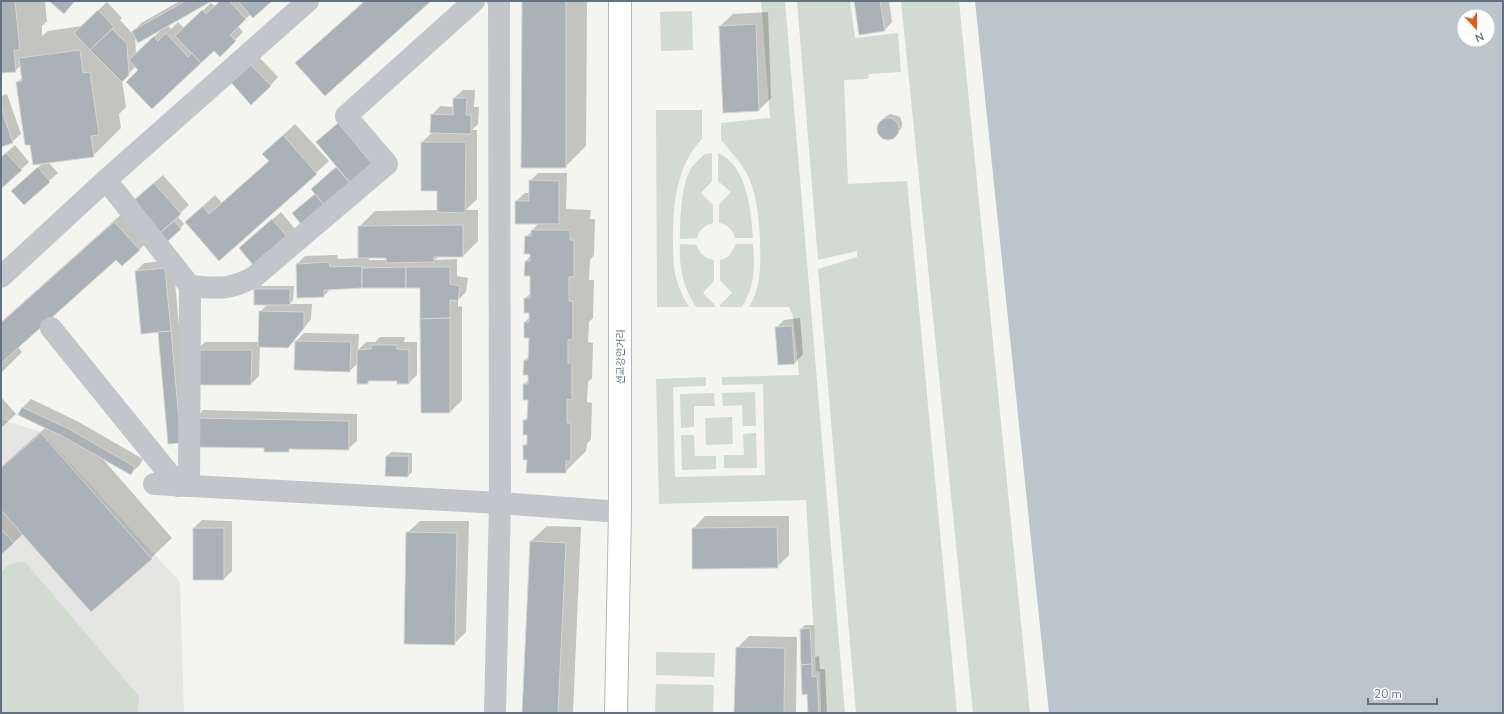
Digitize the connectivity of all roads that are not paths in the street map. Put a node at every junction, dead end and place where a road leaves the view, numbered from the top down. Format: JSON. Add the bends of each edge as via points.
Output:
{"nodes":[{"id":1,"x":308,"y":1,"type":"edge"},
{"id":2,"x":474,"y":1,"type":"edge"},
{"id":3,"x":498,"y":1,"type":"edge"},
{"id":4,"x":620,"y":1,"type":"edge"},
{"id":5,"x":106,"y":180,"type":"junction"},
{"id":6,"x":1,"y":277,"type":"edge"},
{"id":7,"x":190,"y":286,"type":"junction"},
{"id":8,"x":51,"y":328,"type":"dead end"},
{"id":9,"x":154,"y":484,"type":"dead end"},
{"id":10,"x":184,"y":486,"type":"junction"},
{"id":11,"x":500,"y":503,"type":"junction"},
{"id":12,"x":620,"y":512,"type":"junction"},
{"id":13,"x":495,"y":713,"type":"edge"},
{"id":14,"x":616,"y":713,"type":"edge"}],
"edges":[{"from":1,"to":5,"type":"street"},
{"from":2,"to":7,"type":"street","via":[[346,116],[387,164],[254,277],[240,285],[223,289]]},
{"from":3,"to":11,"type":"street"},
{"from":4,"to":12,"type":"main road","name":"선교강안거리"},
{"from":5,"to":6,"type":"street"},
{"from":5,"to":7,"type":"street"},
{"from":7,"to":10,"type":"street"},
{"from":8,"to":10,"type":"street"},
{"from":9,"to":10,"type":"street"},
{"from":10,"to":11,"type":"street"},
{"from":11,"to":12,"type":"street"},
{"from":11,"to":13,"type":"street"},
{"from":12,"to":14,"type":"main road","name":"선교강안거리"}]}
